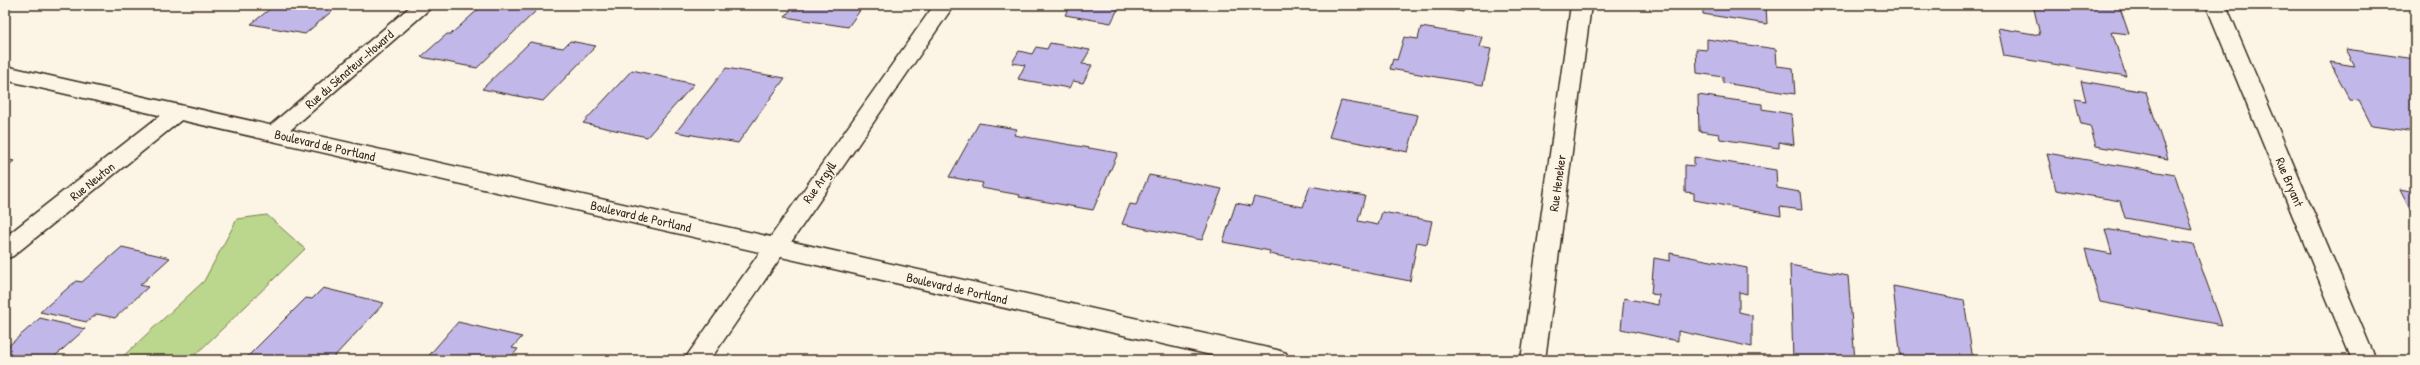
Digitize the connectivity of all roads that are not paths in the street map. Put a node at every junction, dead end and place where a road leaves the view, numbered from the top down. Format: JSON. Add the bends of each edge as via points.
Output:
{"nodes":[{"id":1,"x":424,"y":5,"type":"edge"},
{"id":2,"x":944,"y":5,"type":"edge"},
{"id":3,"x":1581,"y":5,"type":"edge"},
{"id":4,"x":2216,"y":5,"type":"edge"},
{"id":5,"x":5,"y":73,"type":"edge"},
{"id":6,"x":178,"y":112,"type":"junction"},
{"id":7,"x":274,"y":134,"type":"junction"},
{"id":8,"x":774,"y":246,"type":"junction"},
{"id":9,"x":5,"y":250,"type":"edge"},
{"id":10,"x":696,"y":360,"type":"edge"},
{"id":11,"x":1277,"y":360,"type":"edge"},
{"id":12,"x":1532,"y":360,"type":"edge"},
{"id":13,"x":2364,"y":360,"type":"edge"}],
"edges":[{"from":1,"to":7,"type":"street","name":"Rue du Sénateur-Howard"},
{"from":2,"to":8,"type":"street","name":"Rue Argyll"},
{"from":3,"to":12,"type":"street","name":"Rue Heneker"},
{"from":4,"to":13,"type":"street","name":"Rue Bryant"},
{"from":5,"to":6,"type":"street","name":"Boulevard de Portland"},
{"from":6,"to":7,"type":"street","name":"Boulevard de Portland"},
{"from":6,"to":9,"type":"street","name":"Rue Newton"},
{"from":7,"to":8,"type":"street","name":"Boulevard de Portland"},
{"from":8,"to":10,"type":"street","name":"Rue Argyll"},
{"from":8,"to":11,"type":"street","name":"Boulevard de Portland"}]}
